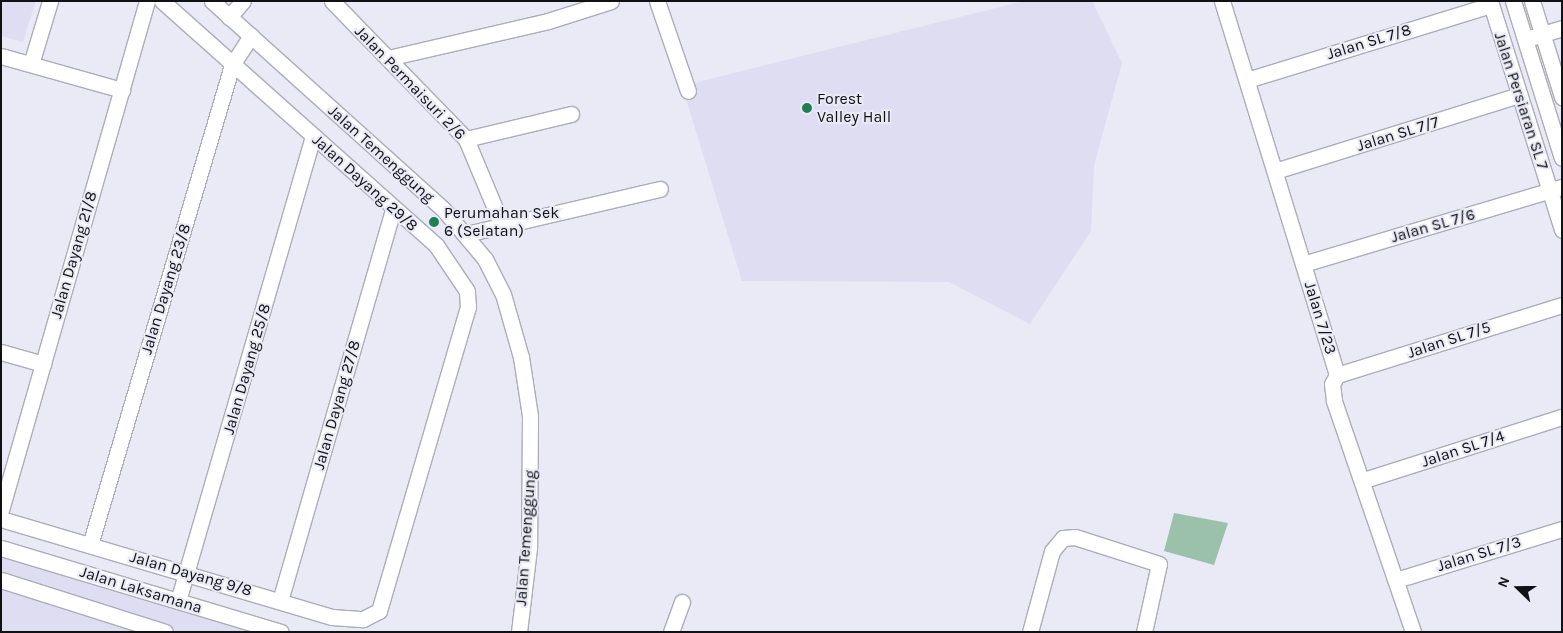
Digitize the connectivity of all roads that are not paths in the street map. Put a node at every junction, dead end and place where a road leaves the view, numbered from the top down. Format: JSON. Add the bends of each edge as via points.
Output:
{"nodes":[{"id":1,"x":50,"y":1,"type":"edge"},
{"id":2,"x":147,"y":1,"type":"edge"},
{"id":3,"x":162,"y":1,"type":"edge"},
{"id":4,"x":212,"y":1,"type":"edge"},
{"id":5,"x":243,"y":1,"type":"edge"},
{"id":6,"x":332,"y":1,"type":"edge"},
{"id":7,"x":611,"y":1,"type":"edge"},
{"id":8,"x":657,"y":1,"type":"edge"},
{"id":9,"x":1222,"y":1,"type":"edge"},
{"id":10,"x":1513,"y":1,"type":"edge"},
{"id":11,"x":1532,"y":1,"type":"edge"},
{"id":12,"x":1490,"y":3,"type":"edge"},
{"id":13,"x":229,"y":17,"type":"junction"},
{"id":14,"x":1562,"y":28,"type":"edge"},
{"id":15,"x":1542,"y":34,"type":"junction"},
{"id":16,"x":250,"y":36,"type":"junction"},
{"id":17,"x":1525,"y":40,"type":"junction"},
{"id":18,"x":1,"y":56,"type":"edge"},
{"id":19,"x":388,"y":58,"type":"junction"},
{"id":20,"x":31,"y":64,"type":"junction"},
{"id":21,"x":232,"y":65,"type":"junction"},
{"id":22,"x":1247,"y":80,"type":"junction"},
{"id":23,"x":122,"y":90,"type":"junction"},
{"id":24,"x":688,"y":91,"type":"dead end"},
{"id":25,"x":1519,"y":95,"type":"junction"},
{"id":26,"x":1562,"y":97,"type":"edge"},
{"id":27,"x":571,"y":114,"type":"dead end"},
{"id":28,"x":313,"y":137,"type":"junction"},
{"id":29,"x":466,"y":139,"type":"junction"},
{"id":30,"x":1562,"y":158,"type":"edge"},
{"id":31,"x":1275,"y":170,"type":"junction"},
{"id":32,"x":660,"y":189,"type":"dead end"},
{"id":33,"x":1556,"y":189,"type":"edge"},
{"id":34,"x":393,"y":210,"type":"junction"},
{"id":35,"x":502,"y":225,"type":"junction"},
{"id":36,"x":1562,"y":230,"type":"edge"},
{"id":37,"x":466,"y":234,"type":"junction"},
{"id":38,"x":1303,"y":264,"type":"junction"},
{"id":39,"x":1562,"y":304,"type":"edge"},
{"id":40,"x":1,"y":352,"type":"edge"},
{"id":41,"x":43,"y":364,"type":"junction"},
{"id":42,"x":1337,"y":376,"type":"junction"},
{"id":43,"x":1562,"y":417,"type":"edge"},
{"id":44,"x":1364,"y":480,"type":"junction"},
{"id":45,"x":1,"y":510,"type":"edge"},
{"id":46,"x":1,"y":519,"type":"edge"},
{"id":47,"x":1562,"y":529,"type":"edge"},
{"id":48,"x":90,"y":545,"type":"junction"},
{"id":49,"x":1,"y":548,"type":"edge"},
{"id":50,"x":186,"y":573,"type":"junction"},
{"id":51,"x":1,"y":580,"type":"edge"},
{"id":52,"x":1396,"y":580,"type":"junction"},
{"id":53,"x":178,"y":601,"type":"junction"},
{"id":54,"x":280,"y":601,"type":"junction"},
{"id":55,"x":682,"y":602,"type":"dead end"},
{"id":56,"x":379,"y":611,"type":"joint"},
{"id":57,"x":165,"y":632,"type":"edge"},
{"id":58,"x":281,"y":632,"type":"edge"},
{"id":59,"x":519,"y":632,"type":"edge"},
{"id":60,"x":671,"y":632,"type":"edge"},
{"id":61,"x":1030,"y":632,"type":"edge"},
{"id":62,"x":1144,"y":632,"type":"edge"},
{"id":63,"x":1413,"y":632,"type":"edge"}],
"edges":[{"from":1,"to":20,"type":"street"},
{"from":2,"to":23,"type":"street","name":"Jalan Dayang 21/8"},
{"from":3,"to":21,"type":"street","name":"Jalan Dayang 29/8"},
{"from":4,"to":13,"type":"street","name":"Jalan Temenggung"},
{"from":5,"to":13,"type":"street"},
{"from":6,"to":19,"type":"street","name":"Jalan Permaisuri 2/6"},
{"from":7,"to":19,"type":"street","via":[[548,21]]},
{"from":8,"to":24,"type":"street"},
{"from":9,"to":22,"type":"street","name":"Jalan 7/23"},
{"from":10,"to":17,"type":"street"},
{"from":11,"to":15,"type":"street"},
{"from":12,"to":22,"type":"street","name":"Jalan SL 7/8"},
{"from":12,"to":25,"type":"street","name":"Jalan Persiaran SL 7"},
{"from":13,"to":16,"type":"street","name":"Jalan Temenggung"},
{"from":14,"to":15,"type":"street"},
{"from":15,"to":17,"type":"street"},
{"from":15,"to":26,"type":"street"},
{"from":16,"to":21,"type":"street","name":"Jalan Dayang 23/8"},
{"from":16,"to":37,"type":"street","name":"Jalan Temenggung"},
{"from":17,"to":30,"type":"street"},
{"from":18,"to":20,"type":"street"},
{"from":19,"to":29,"type":"street","name":"Jalan Permaisuri 2/6"},
{"from":20,"to":23,"type":"street"},
{"from":21,"to":28,"type":"street","name":"Jalan Dayang 29/8"},
{"from":21,"to":48,"type":"street","name":"Jalan Dayang 23/8"},
{"from":22,"to":31,"type":"street","name":"Jalan 7/23"},
{"from":23,"to":41,"type":"street","name":"Jalan Dayang 21/8"},
{"from":25,"to":31,"type":"street","name":"Jalan SL 7/7"},
{"from":25,"to":33,"type":"street","name":"Jalan Persiaran SL 7"},
{"from":27,"to":29,"type":"street"},
{"from":28,"to":34,"type":"street","name":"Jalan Dayang 29/8"},
{"from":28,"to":50,"type":"street","name":"Jalan Dayang 25/8"},
{"from":29,"to":35,"type":"street","name":"Jalan Permaisuri 2/6"},
{"from":31,"to":38,"type":"street","name":"Jalan 7/23"},
{"from":32,"to":35,"type":"street"},
{"from":33,"to":36,"type":"street","name":"Jalan Persiaran SL 7"},
{"from":33,"to":38,"type":"street","name":"Jalan SL 7/6"},
{"from":34,"to":54,"type":"street","name":"Jalan Dayang 27/8"},
{"from":34,"to":56,"type":"street","name":"Jalan Dayang 29/8","via":[[453,264],[467,291],[468,307]]},
{"from":35,"to":37,"type":"street"},
{"from":37,"to":59,"type":"street","name":"Jalan Temenggung","via":[[503,294],[521,356],[530,416],[529,548]]},
{"from":38,"to":42,"type":"street","name":"Jalan 7/23"},
{"from":39,"to":42,"type":"street","name":"Jalan SL 7/5"},
{"from":40,"to":41,"type":"street"},
{"from":41,"to":45,"type":"street","name":"Jalan Dayang 21/8"},
{"from":42,"to":44,"type":"street","name":"Jalan 7/23","via":[[1332,384],[1334,402]]},
{"from":43,"to":44,"type":"street","name":"Jalan SL 7/4"},
{"from":44,"to":52,"type":"street","name":"Jalan 7/23"},
{"from":46,"to":48,"type":"street","name":"Jalan Dayang 9/8"},
{"from":47,"to":52,"type":"street","name":"Jalan SL 7/3"},
{"from":48,"to":50,"type":"street","name":"Jalan Dayang 9/8"},
{"from":49,"to":53,"type":"street","name":"Jalan Laksamana"},
{"from":50,"to":53,"type":"street","name":"Jalan Dayang 25/8"},
{"from":50,"to":54,"type":"street","name":"Jalan Dayang 9/8"},
{"from":51,"to":57,"type":"street"},
{"from":52,"to":63,"type":"street","name":"Jalan 7/23"},
{"from":53,"to":58,"type":"street","name":"Jalan Laksamana"},
{"from":54,"to":56,"type":"street","name":"Jalan Dayang 9/8","via":[[351,620]]},
{"from":55,"to":60,"type":"street"},
{"from":61,"to":62,"type":"street","via":[[1052,551],[1063,538],[1075,537],[1159,564]]}]}
